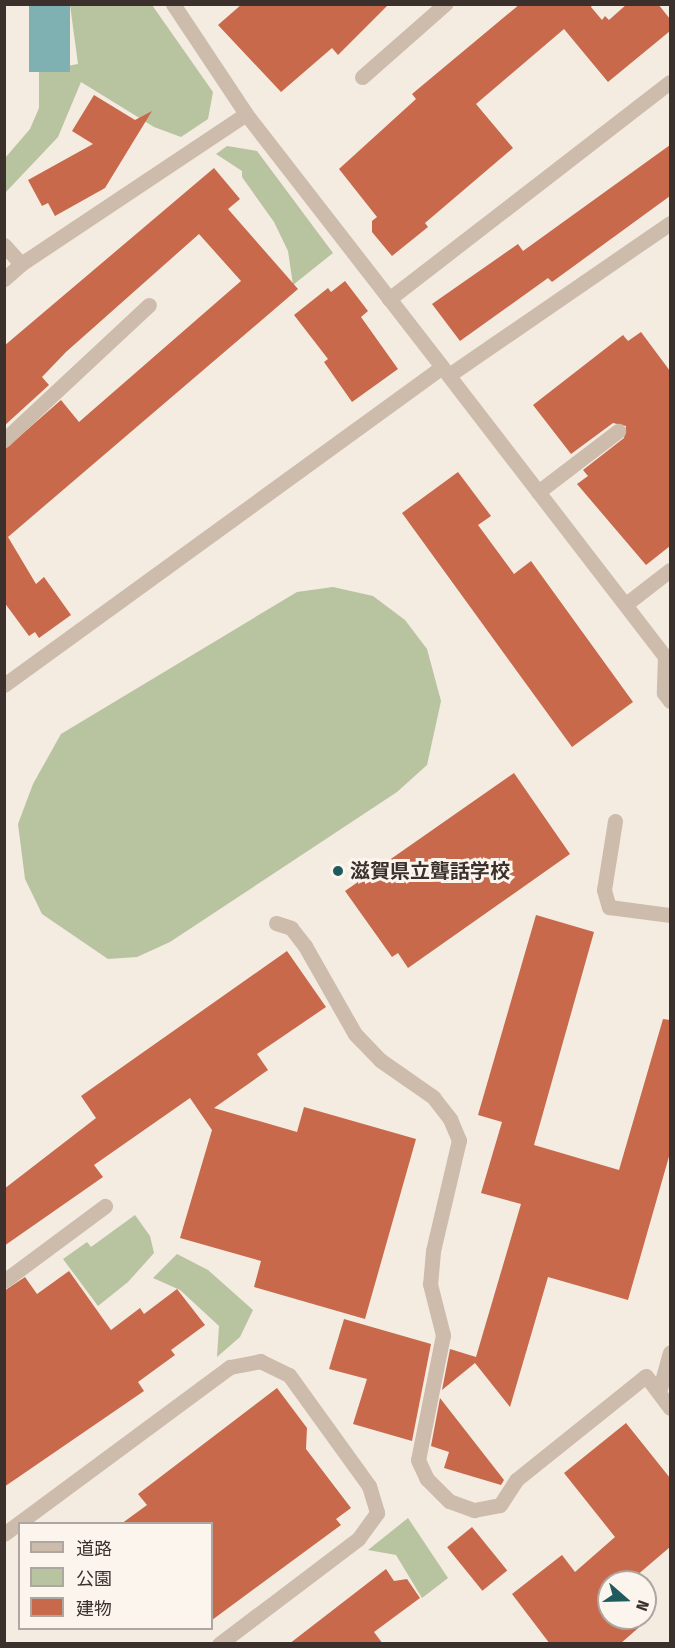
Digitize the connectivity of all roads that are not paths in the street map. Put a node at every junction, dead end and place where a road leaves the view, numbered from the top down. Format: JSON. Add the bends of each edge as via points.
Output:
{"nodes":[{"id":1,"x":445,"y":4,"type":"edge"},
{"id":2,"x":176,"y":6,"type":"edge"},
{"id":3,"x":362,"y":77,"type":"dead end"},
{"id":4,"x":670,"y":82,"type":"edge"},
{"id":5,"x":246,"y":114,"type":"junction"},
{"id":6,"x":670,"y":223,"type":"edge"},
{"id":7,"x":4,"y":245,"type":"edge"},
{"id":8,"x":21,"y":264,"type":"junction"},
{"id":9,"x":4,"y":279,"type":"edge"},
{"id":10,"x":390,"y":299,"type":"junction"},
{"id":11,"x":149,"y":305,"type":"dead end"},
{"id":12,"x":445,"y":371,"type":"junction"},
{"id":13,"x":618,"y":431,"type":"dead end"},
{"id":14,"x":4,"y":440,"type":"edge"},
{"id":15,"x":538,"y":492,"type":"junction"},
{"id":16,"x":670,"y":570,"type":"edge"},
{"id":17,"x":626,"y":604,"type":"junction"},
{"id":18,"x":4,"y":685,"type":"edge"},
{"id":19,"x":670,"y":701,"type":"edge"},
{"id":20,"x":615,"y":821,"type":"dead end"},
{"id":21,"x":670,"y":915,"type":"edge"},
{"id":22,"x":276,"y":923,"type":"dead end"},
{"id":23,"x":105,"y":1206,"type":"dead end"},
{"id":24,"x":4,"y":1281,"type":"edge"},
{"id":25,"x":670,"y":1352,"type":"edge"},
{"id":26,"x":659,"y":1392,"type":"junction"},
{"id":27,"x":670,"y":1408,"type":"edge"},
{"id":28,"x":20,"y":1522,"type":"edge"},
{"id":29,"x":18,"y":1524,"type":"edge"},
{"id":30,"x":4,"y":1534,"type":"edge"},
{"id":31,"x":219,"y":1644,"type":"edge"}],
"edges":[{"from":1,"to":3,"type":"street"},
{"from":2,"to":5,"type":"street"},
{"from":4,"to":10,"type":"street"},
{"from":5,"to":8,"type":"street"},
{"from":5,"to":10,"type":"street"},
{"from":6,"to":12,"type":"street"},
{"from":7,"to":8,"type":"street"},
{"from":8,"to":9,"type":"street"},
{"from":10,"to":12,"type":"street"},
{"from":11,"to":14,"type":"street"},
{"from":12,"to":15,"type":"street"},
{"from":12,"to":18,"type":"street"},
{"from":13,"to":15,"type":"street"},
{"from":15,"to":17,"type":"street"},
{"from":16,"to":17,"type":"street"},
{"from":17,"to":19,"type":"street","via":[[665,657],[664,693]]},
{"from":20,"to":21,"type":"street","via":[[604,890],[609,907]]},
{"from":22,"to":26,"type":"street","via":[[291,928],[305,946],[355,1034],[380,1060],[433,1097],[450,1119],[459,1140],[433,1251],[430,1284],[443,1335],[418,1460],[427,1479],[448,1501],[474,1510],[500,1505],[516,1480],[646,1376]]},
{"from":23,"to":24,"type":"street"},
{"from":25,"to":26,"type":"street"},
{"from":26,"to":27,"type":"street"},
{"from":28,"to":31,"type":"street","via":[[230,1367],[260,1361],[289,1375],[369,1486],[377,1513],[358,1539]]},
{"from":29,"to":30,"type":"street"}]}
